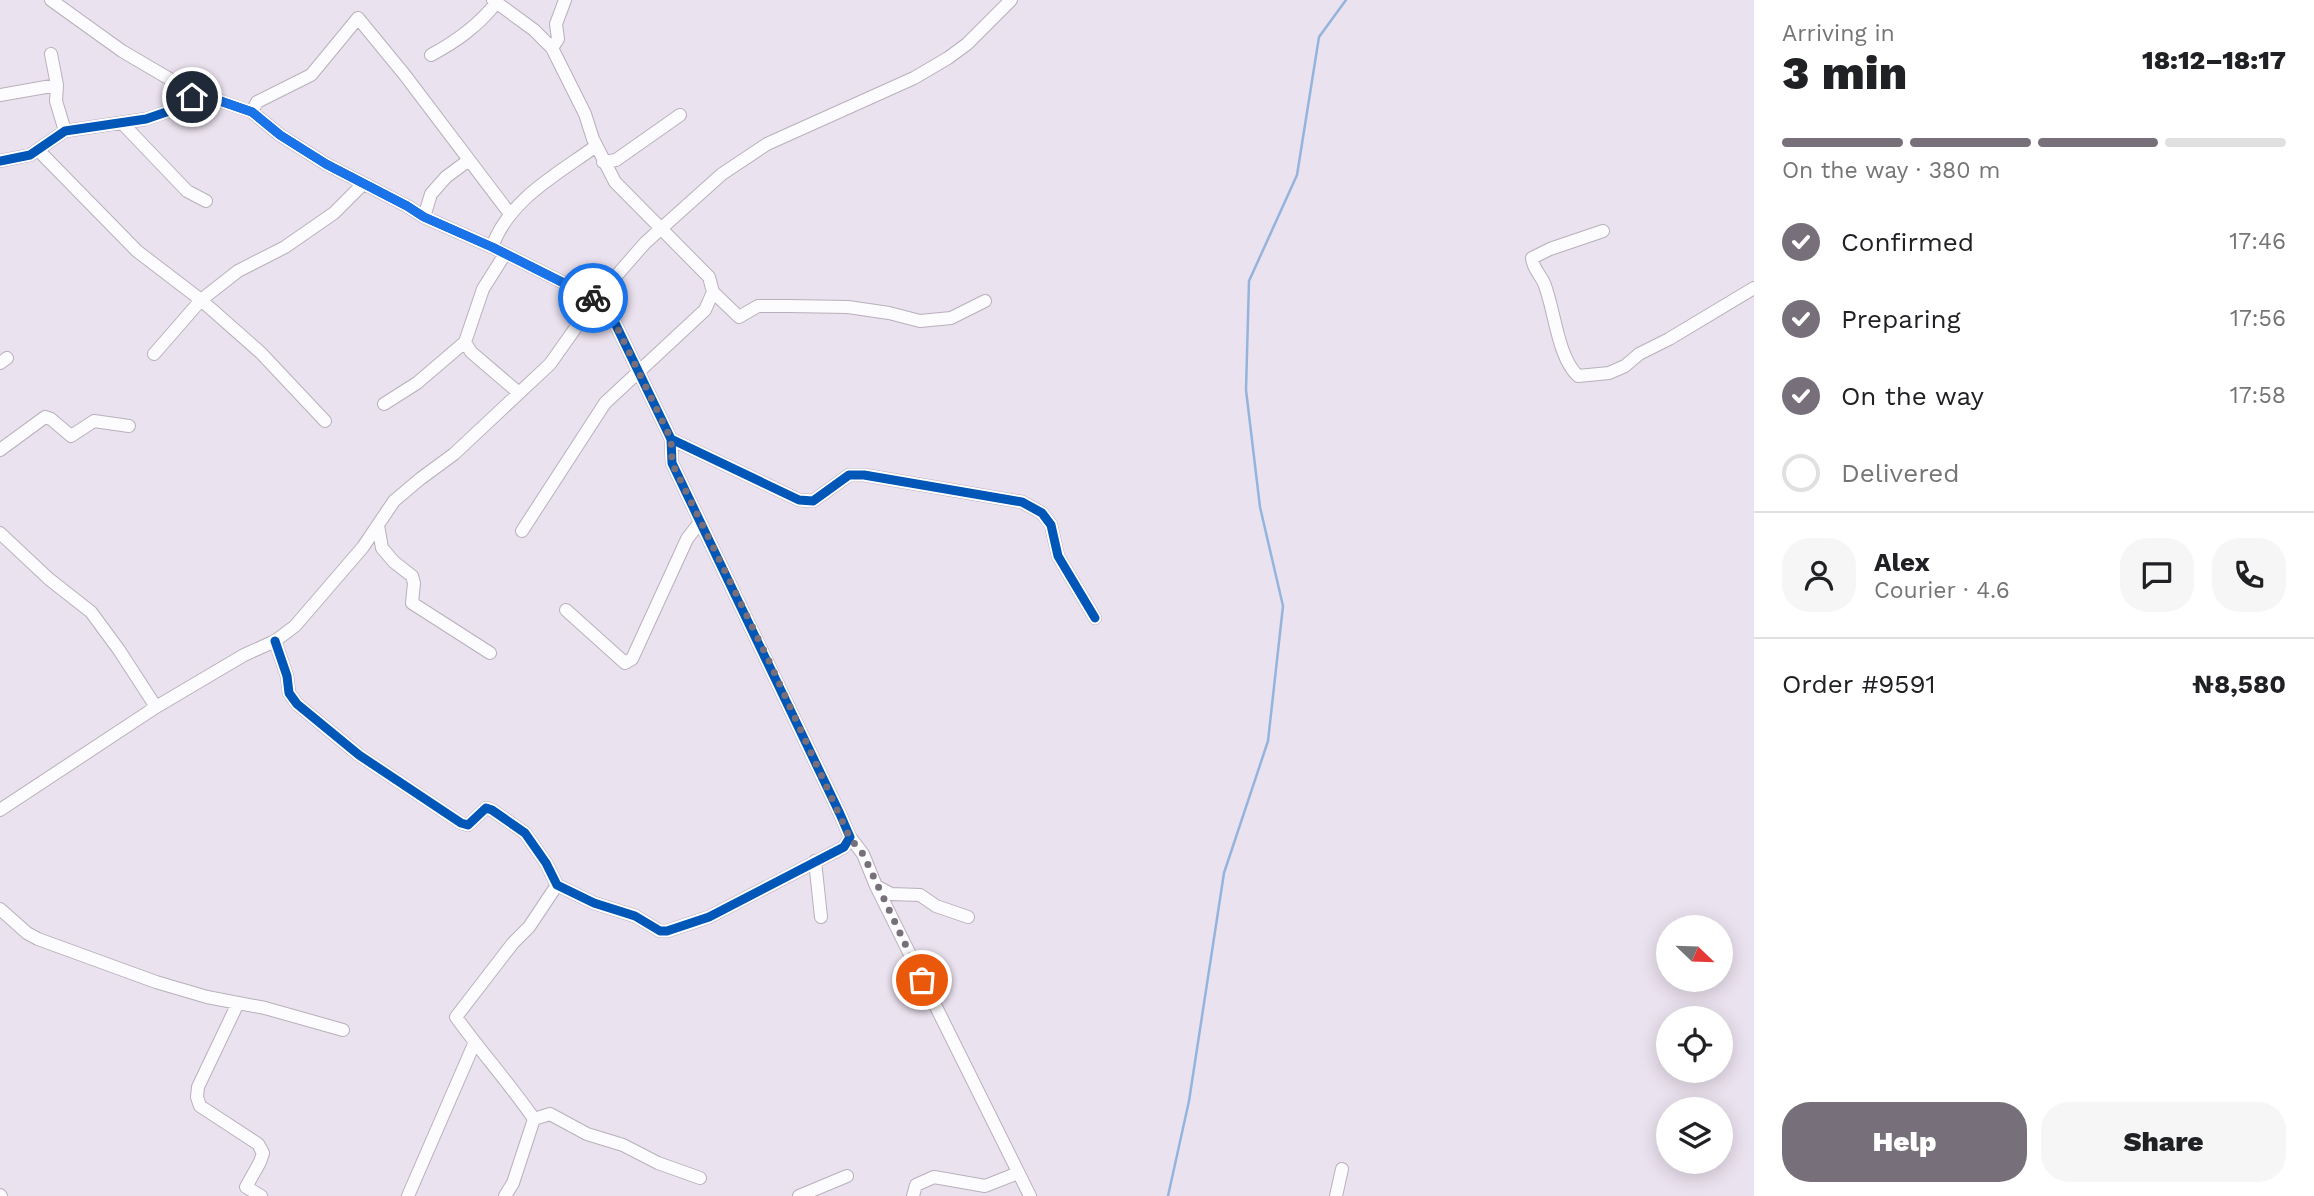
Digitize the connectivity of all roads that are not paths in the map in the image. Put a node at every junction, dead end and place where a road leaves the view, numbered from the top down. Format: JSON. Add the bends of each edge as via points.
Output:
{"nodes":[{"id":1,"x":51,"y":0,"type":"edge"},
{"id":2,"x":565,"y":0,"type":"edge"},
{"id":3,"x":1011,"y":0,"type":"edge"},
{"id":4,"x":495,"y":1,"type":"edge"},
{"id":5,"x":552,"y":48,"type":"junction"},
{"id":6,"x":51,"y":54,"type":"dead end"},
{"id":7,"x":431,"y":55,"type":"dead end"},
{"id":8,"x":57,"y":85,"type":"junction"},
{"id":9,"x":0,"y":95,"type":"edge"},
{"id":10,"x":197,"y":95,"type":"junction"},
{"id":11,"x":252,"y":112,"type":"junction"},
{"id":12,"x":680,"y":114,"type":"dead end"},
{"id":13,"x":122,"y":123,"type":"junction"},
{"id":14,"x":65,"y":131,"type":"junction"},
{"id":15,"x":596,"y":146,"type":"junction"},
{"id":16,"x":39,"y":151,"type":"junction"},
{"id":17,"x":469,"y":160,"type":"junction"},
{"id":18,"x":0,"y":161,"type":"edge"},
{"id":19,"x":603,"y":163,"type":"junction"},
{"id":20,"x":363,"y":184,"type":"junction"},
{"id":21,"x":206,"y":201,"type":"dead end"},
{"id":22,"x":510,"y":214,"type":"junction"},
{"id":23,"x":424,"y":217,"type":"junction"},
{"id":24,"x":662,"y":228,"type":"junction"},
{"id":25,"x":1604,"y":231,"type":"dead end"},
{"id":26,"x":492,"y":247,"type":"junction"},
{"id":27,"x":505,"y":254,"type":"junction"},
{"id":28,"x":1754,"y":288,"type":"edge"},
{"id":29,"x":713,"y":292,"type":"junction"},
{"id":30,"x":598,"y":297,"type":"junction"},
{"id":31,"x":201,"y":300,"type":"junction"},
{"id":32,"x":985,"y":301,"type":"dead end"},
{"id":33,"x":465,"y":342,"type":"junction"},
{"id":34,"x":154,"y":354,"type":"dead end"},
{"id":35,"x":639,"y":373,"type":"junction"},
{"id":36,"x":519,"y":393,"type":"junction"},
{"id":37,"x":384,"y":404,"type":"dead end"},
{"id":38,"x":325,"y":421,"type":"dead end"},
{"id":39,"x":129,"y":426,"type":"dead end"},
{"id":40,"x":671,"y":439,"type":"junction"},
{"id":41,"x":0,"y":450,"type":"edge"},
{"id":42,"x":700,"y":522,"type":"junction"},
{"id":43,"x":378,"y":526,"type":"junction"},
{"id":44,"x":522,"y":531,"type":"dead end"},
{"id":45,"x":0,"y":533,"type":"edge"},
{"id":46,"x":566,"y":610,"type":"dead end"},
{"id":47,"x":1095,"y":618,"type":"dead end"},
{"id":48,"x":275,"y":641,"type":"junction"},
{"id":49,"x":490,"y":653,"type":"dead end"},
{"id":50,"x":120,"y":656,"type":"dead end"},
{"id":51,"x":156,"y":707,"type":"junction"},
{"id":52,"x":0,"y":810,"type":"edge"},
{"id":53,"x":850,"y":838,"type":"junction"},
{"id":54,"x":815,"y":861,"type":"junction"},
{"id":55,"x":556,"y":885,"type":"junction"},
{"id":56,"x":876,"y":886,"type":"junction"},
{"id":57,"x":0,"y":909,"type":"edge"},
{"id":58,"x":821,"y":916,"type":"dead end"},
{"id":59,"x":968,"y":917,"type":"dead end"},
{"id":60,"x":238,"y":1003,"type":"junction"},
{"id":61,"x":342,"y":1030,"type":"dead end"},
{"id":62,"x":474,"y":1044,"type":"junction"},
{"id":63,"x":534,"y":1119,"type":"junction"},
{"id":64,"x":1342,"y":1169,"type":"dead end"},
{"id":65,"x":1018,"y":1173,"type":"junction"},
{"id":66,"x":847,"y":1177,"type":"dead end"},
{"id":67,"x":700,"y":1178,"type":"dead end"},
{"id":68,"x":261,"y":1196,"type":"edge"},
{"id":69,"x":408,"y":1196,"type":"edge"},
{"id":70,"x":505,"y":1196,"type":"edge"},
{"id":71,"x":799,"y":1196,"type":"edge"},
{"id":72,"x":913,"y":1196,"type":"edge"},
{"id":73,"x":1030,"y":1196,"type":"edge"},
{"id":74,"x":1336,"y":1196,"type":"edge"}],
"edges":[{"from":1,"to":10,"type":"street","via":[[122,51]]},
{"from":2,"to":5,"type":"street"},
{"from":3,"to":24,"type":"street","via":[[948,58],[743,159]]},
{"from":4,"to":5,"type":"street"},
{"from":4,"to":7,"type":"street","via":[[461,38]]},
{"from":5,"to":15,"type":"street"},
{"from":6,"to":8,"type":"street"},
{"from":8,"to":9,"type":"street"},
{"from":8,"to":14,"type":"street","via":[[56,101]]},
{"from":10,"to":11,"type":"street"},
{"from":10,"to":13,"type":"street","via":[[175,109]]},
{"from":11,"to":17,"type":"street","via":[[257,102],[311,75],[358,18]]},
{"from":11,"to":20,"type":"street","via":[[280,135]]},
{"from":12,"to":19,"type":"street","via":[[616,160]]},
{"from":13,"to":14,"type":"street"},
{"from":13,"to":21,"type":"street","via":[[187,191]]},
{"from":14,"to":16,"type":"street"},
{"from":15,"to":19,"type":"street"},
{"from":15,"to":22,"type":"street","via":[[531,192]]},
{"from":16,"to":18,"type":"street"},
{"from":16,"to":31,"type":"street","via":[[137,251]]},
{"from":17,"to":22,"type":"street"},
{"from":17,"to":23,"type":"street","via":[[430,194]]},
{"from":19,"to":24,"type":"street","via":[[615,182]]},
{"from":20,"to":23,"type":"street"},
{"from":20,"to":31,"type":"street","via":[[334,213]]},
{"from":22,"to":26,"type":"street"},
{"from":23,"to":26,"type":"street"},
{"from":24,"to":29,"type":"street","via":[[709,277]]},
{"from":24,"to":30,"type":"street"},
{"from":25,"to":28,"type":"street","via":[[1532,258],[1553,312],[1556,334],[1578,376],[1609,373],[1625,366]]},
{"from":26,"to":27,"type":"street"},
{"from":27,"to":30,"type":"street"},
{"from":27,"to":33,"type":"street","via":[[483,289]]},
{"from":29,"to":32,"type":"street","via":[[739,317],[758,306],[848,307],[920,321],[951,318]]},
{"from":29,"to":35,"type":"street","via":[[705,310]]},
{"from":30,"to":35,"type":"street"},
{"from":30,"to":36,"type":"street","via":[[550,364]]},
{"from":31,"to":34,"type":"street"},
{"from":31,"to":38,"type":"street","via":[[261,353]]},
{"from":33,"to":36,"type":"street"},
{"from":33,"to":37,"type":"street"},
{"from":35,"to":40,"type":"street"},
{"from":35,"to":44,"type":"street","via":[[605,402]]},
{"from":36,"to":43,"type":"street","via":[[454,454],[394,501]]},
{"from":39,"to":41,"type":"street","via":[[94,421],[71,436],[46,417]]},
{"from":40,"to":42,"type":"street","via":[[672,463]]},
{"from":40,"to":47,"type":"street","via":[[799,500],[813,501],[849,475],[864,475],[1022,502],[1042,513],[1051,525],[1058,556]]},
{"from":42,"to":46,"type":"street","via":[[687,539],[632,659],[625,663]]},
{"from":42,"to":53,"type":"street"},
{"from":43,"to":48,"type":"street","via":[[295,626]]},
{"from":43,"to":49,"type":"street","via":[[382,548],[412,576],[412,603]]},
{"from":45,"to":51,"type":"street","via":[[91,612]]},
{"from":48,"to":51,"type":"street"},
{"from":48,"to":55,"type":"street","via":[[289,693],[297,705],[359,755],[461,823],[468,825],[486,808],[525,833]]},
{"from":50,"to":51,"type":"street"},
{"from":51,"to":52,"type":"street"},
{"from":53,"to":54,"type":"street"},
{"from":53,"to":56,"type":"street","via":[[863,854]]},
{"from":54,"to":55,"type":"street","via":[[709,917],[667,931]]},
{"from":54,"to":58,"type":"street"},
{"from":55,"to":62,"type":"street","via":[[529,927],[456,1017]]},
{"from":56,"to":59,"type":"street","via":[[891,894],[920,895]]},
{"from":56,"to":65,"type":"street"},
{"from":57,"to":60,"type":"street","via":[[38,939],[156,982]]},
{"from":60,"to":61,"type":"street"},
{"from":60,"to":68,"type":"street","via":[[197,1097],[200,1106],[258,1144],[263,1153],[246,1187]]},
{"from":62,"to":63,"type":"street"},
{"from":62,"to":69,"type":"street"},
{"from":63,"to":67,"type":"street","via":[[550,1114],[587,1135]]},
{"from":63,"to":70,"type":"street"},
{"from":64,"to":74,"type":"street"},
{"from":65,"to":72,"type":"street","via":[[985,1186],[934,1178],[916,1185]]},
{"from":65,"to":73,"type":"street"},
{"from":66,"to":71,"type":"street"}]}
